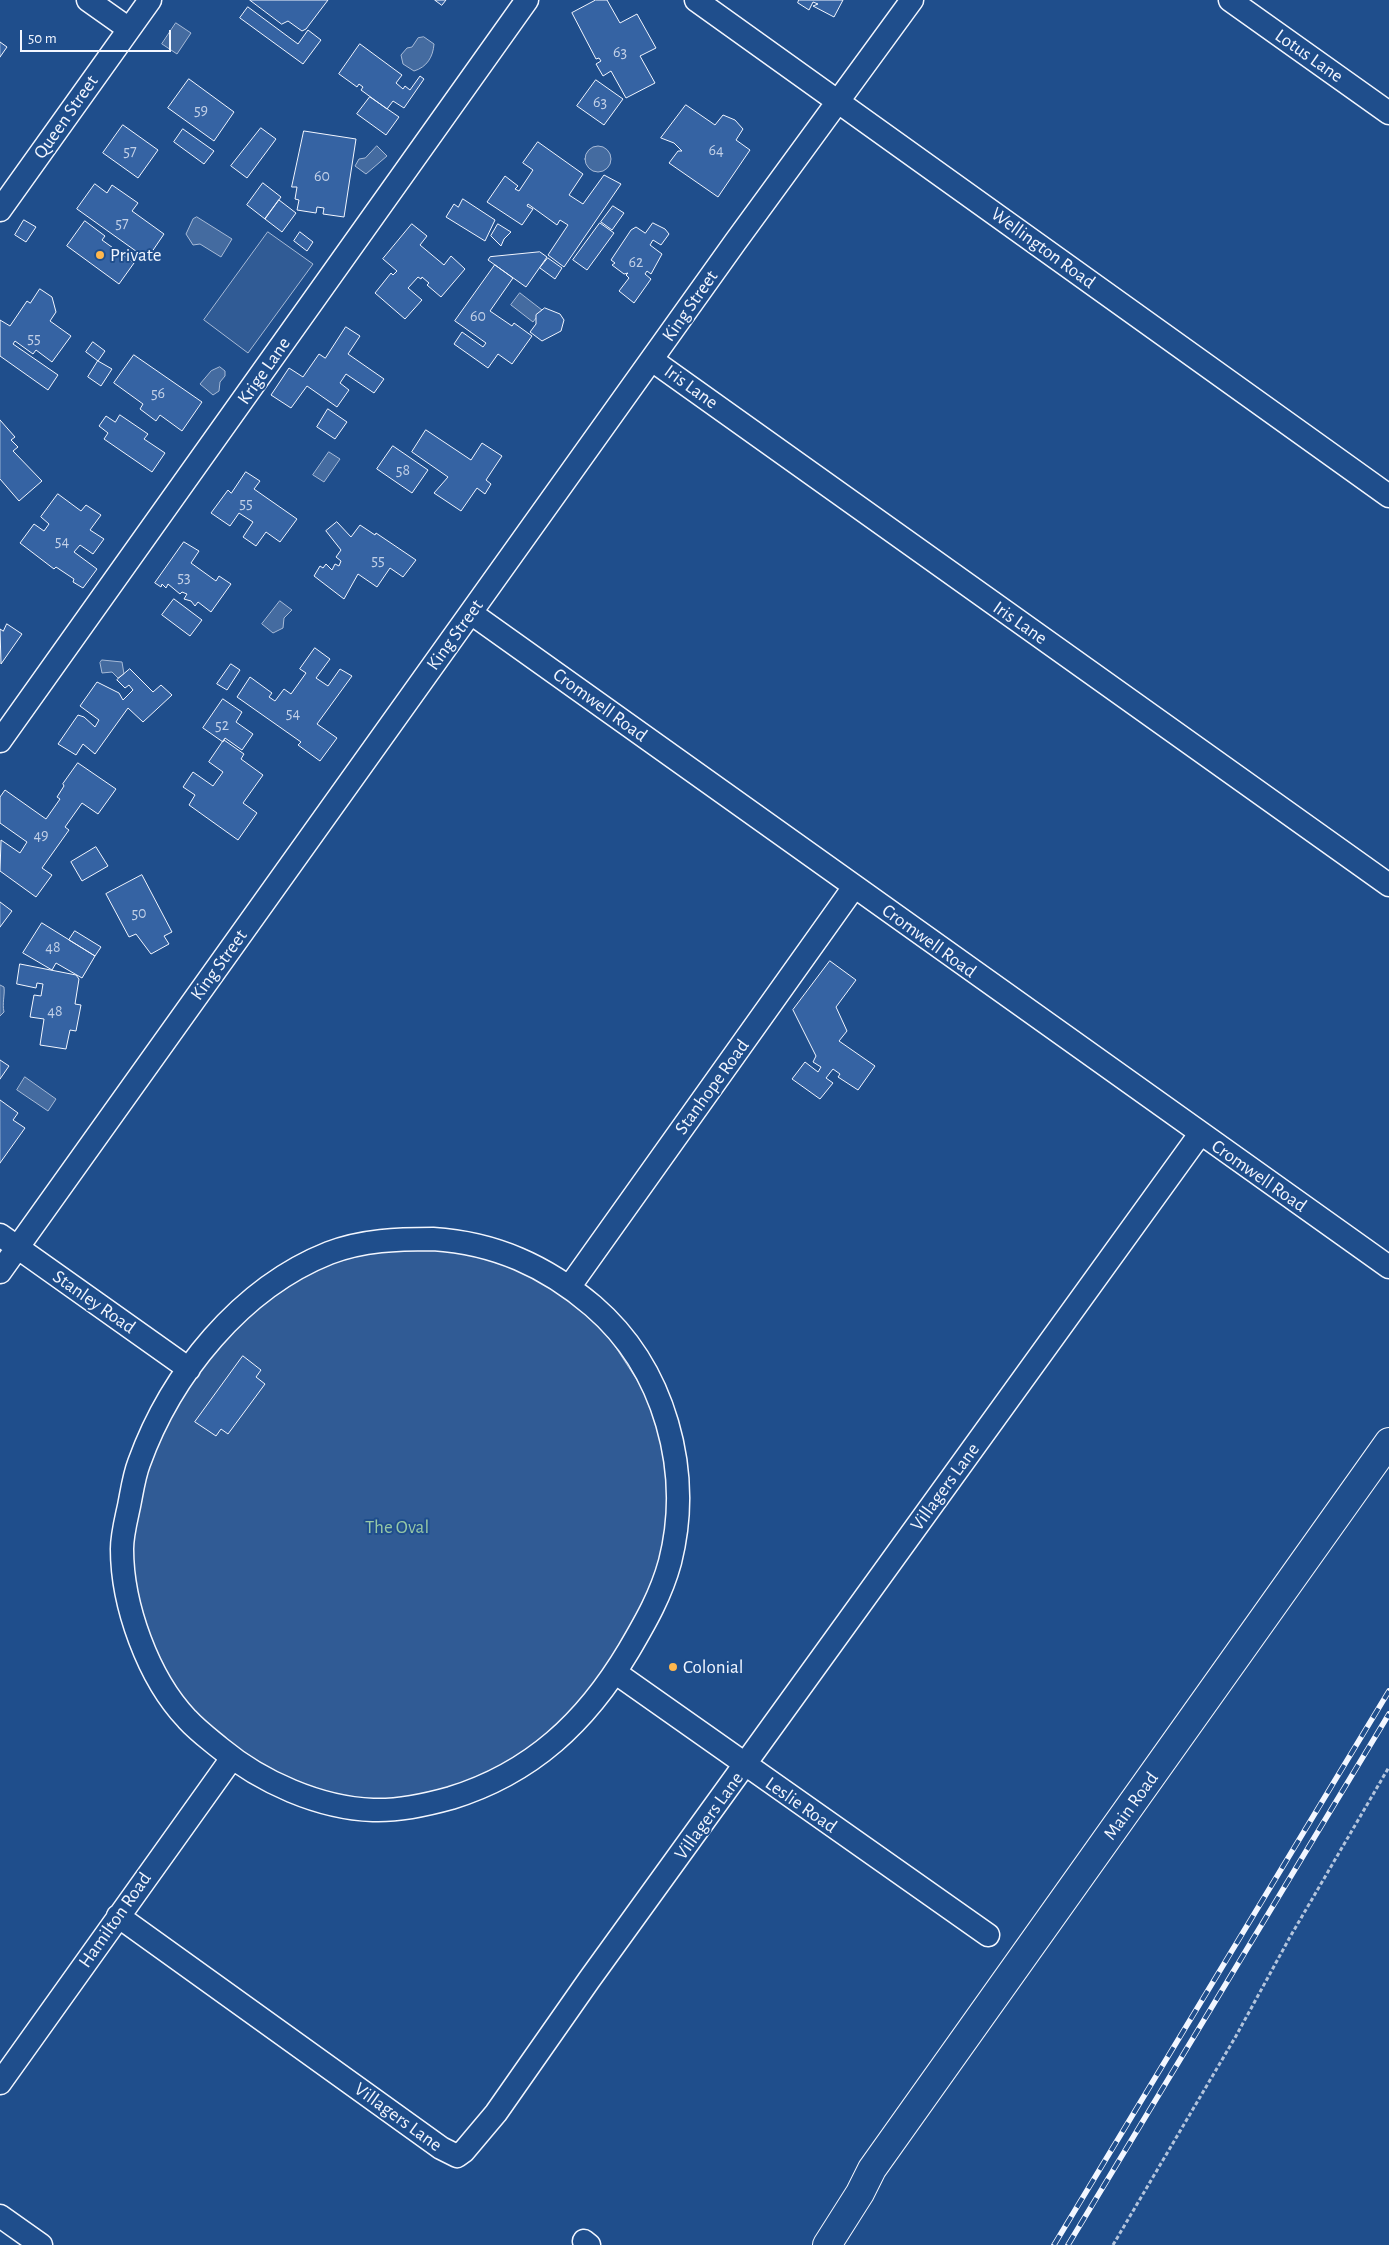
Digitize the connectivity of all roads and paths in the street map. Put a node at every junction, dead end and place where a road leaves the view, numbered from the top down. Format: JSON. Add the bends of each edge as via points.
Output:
{"nodes":[{"id":1,"x":88,"y":0,"type":"edge"},
{"id":2,"x":150,"y":0,"type":"edge"},
{"id":3,"x":527,"y":0,"type":"edge"},
{"id":4,"x":696,"y":0,"type":"edge"},
{"id":5,"x":912,"y":0,"type":"edge"},
{"id":6,"x":1230,"y":0,"type":"edge"},
{"id":7,"x":129,"y":29,"type":"junction"},
{"id":8,"x":839,"y":102,"type":"junction"},
{"id":9,"x":1389,"y":113,"type":"edge"},
{"id":10,"x":0,"y":210,"type":"edge"},
{"id":11,"x":652,"y":360,"type":"junction"},
{"id":12,"x":1389,"y":496,"type":"edge"},
{"id":13,"x":471,"y":612,"type":"junction"},
{"id":14,"x":0,"y":741,"type":"edge"},
{"id":15,"x":1389,"y":885,"type":"edge"},
{"id":16,"x":854,"y":887,"type":"junction"},
{"id":17,"x":1200,"y":1134,"type":"junction"},
{"id":18,"x":9,"y":1241,"type":"edge"},
{"id":19,"x":1389,"y":1267,"type":"edge"},
{"id":20,"x":0,"y":1272,"type":"edge"},
{"id":21,"x":570,"y":1286,"type":"junction"},
{"id":22,"x":189,"y":1369,"type":"junction"},
{"id":23,"x":1389,"y":1442,"type":"edge"},
{"id":24,"x":616,"y":1673,"type":"junction"},
{"id":25,"x":232,"y":1758,"type":"junction"},
{"id":26,"x":745,"y":1765,"type":"junction"},
{"id":27,"x":1389,"y":1768,"type":"edge"},
{"id":28,"x":118,"y":1916,"type":"junction"},
{"id":29,"x":988,"y":1935,"type":"dead end"},
{"id":30,"x":0,"y":2083,"type":"edge"},
{"id":31,"x":872,"y":2169,"type":"junction"},
{"id":32,"x":0,"y":2216,"type":"edge"},
{"id":33,"x":41,"y":2245,"type":"edge"},
{"id":34,"x":809,"y":2245,"type":"edge"},
{"id":35,"x":827,"y":2245,"type":"edge"},
{"id":36,"x":1113,"y":2245,"type":"edge"}],
"edges":[{"from":1,"to":7,"type":"street"},
{"from":2,"to":7,"type":"street","name":"Queen Street"},
{"from":3,"to":14,"type":"street","name":"Krige Lane"},
{"from":4,"to":8,"type":"street","name":"Wellington Road"},
{"from":5,"to":8,"type":"street","name":"King Street"},
{"from":6,"to":9,"type":"street","name":"Lotus Lane"},
{"from":7,"to":10,"type":"street","name":"Queen Street"},
{"from":8,"to":11,"type":"street","name":"King Street"},
{"from":8,"to":12,"type":"street","name":"Wellington Road"},
{"from":11,"to":13,"type":"street","name":"King Street"},
{"from":11,"to":15,"type":"street","name":"Iris Lane"},
{"from":13,"to":16,"type":"street","name":"Cromwell Road"},
{"from":13,"to":18,"type":"street","name":"King Street"},
{"from":16,"to":17,"type":"street","name":"Cromwell Road"},
{"from":16,"to":21,"type":"street","name":"Stanhope Road"},
{"from":17,"to":19,"type":"street","name":"Cromwell Road"},
{"from":17,"to":26,"type":"street","name":"Villagers Lane"},
{"from":18,"to":20,"type":"street","name":"King Street"},
{"from":18,"to":22,"type":"street","name":"Stanley Road"},
{"from":21,"to":22,"type":"street","via":[[530,1262],[471,1243],[434,1239],[370,1242],[326,1254],[274,1283],[229,1321]]},
{"from":21,"to":24,"type":"street","via":[[603,1315],[634,1351],[656,1391],[676,1459],[677,1518],[670,1560],[653,1610]]},
{"from":22,"to":25,"type":"street","via":[[163,1411],[139,1463],[122,1554],[127,1596],[155,1673],[186,1719]]},
{"from":23,"to":31,"type":"main road","name":"Main Road"},
{"from":24,"to":25,"type":"street","via":[[573,1725],[532,1760],[506,1777],[471,1792],[424,1805],[371,1810],[309,1798]]},
{"from":24,"to":26,"type":"street","name":"Leslie Road"},
{"from":25,"to":28,"type":"street","name":"Hamilton Road"},
{"from":26,"to":28,"type":"street","name":"Villagers Lane","via":[[496,2113],[468,2148],[457,2156],[441,2148]]},
{"from":26,"to":29,"type":"street","name":"Leslie Road"},
{"from":27,"to":36,"type":"path"},
{"from":28,"to":30,"type":"street","name":"Hamilton Road"},
{"from":31,"to":34,"type":"main road","name":"Main Road","via":[[852,2186]]},
{"from":31,"to":35,"type":"main road","name":"Main Road"},
{"from":32,"to":33,"type":"street"}]}
